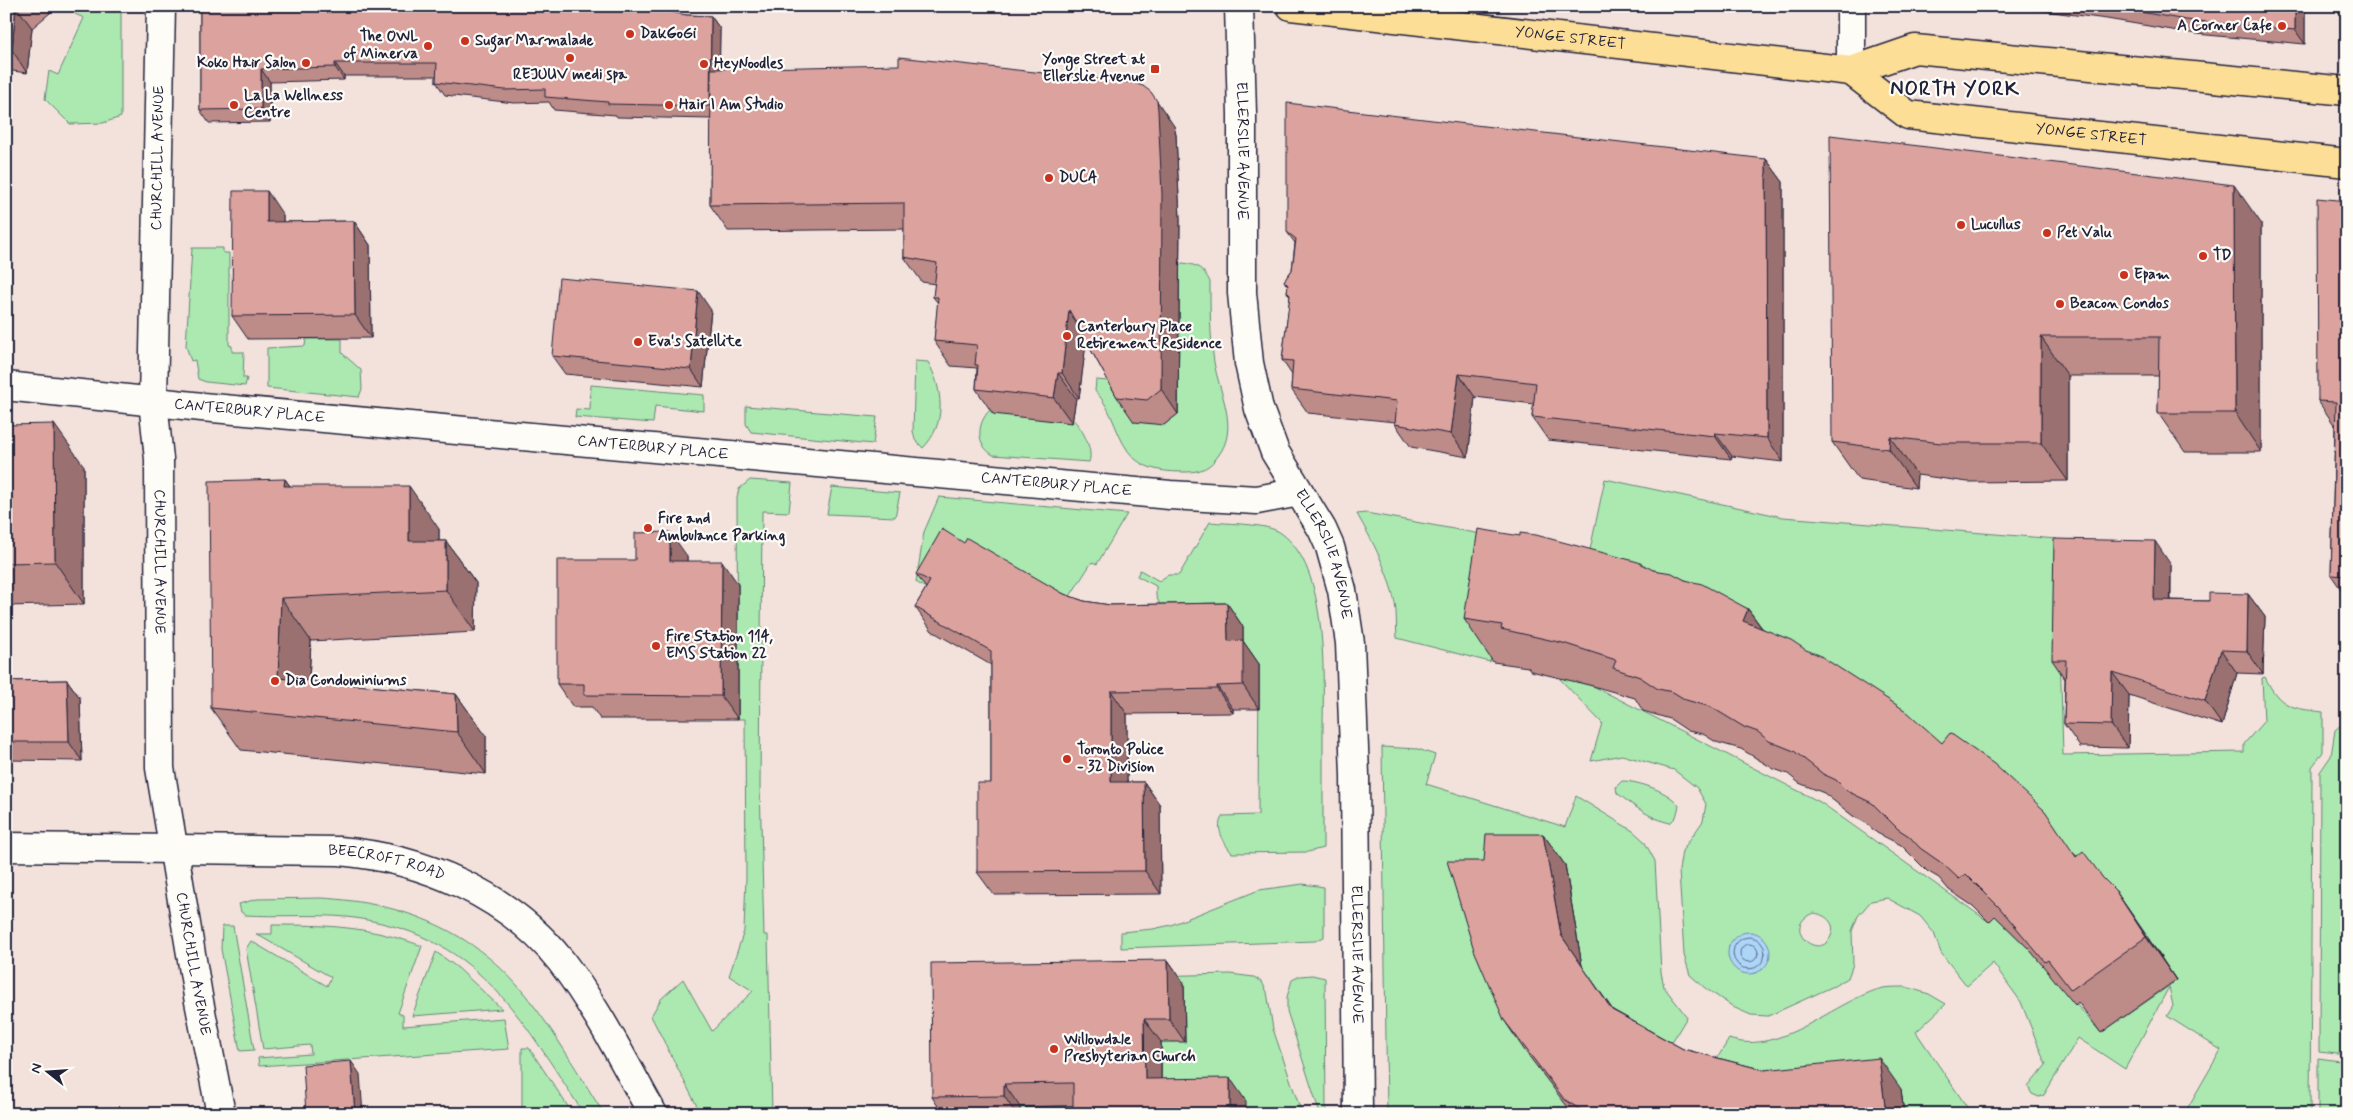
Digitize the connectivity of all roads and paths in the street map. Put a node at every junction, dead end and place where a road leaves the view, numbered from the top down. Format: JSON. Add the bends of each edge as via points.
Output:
{"nodes":[{"id":1,"x":161,"y":6,"type":"edge"},
{"id":2,"x":1239,"y":6,"type":"edge"},
{"id":3,"x":1291,"y":6,"type":"edge"},
{"id":4,"x":1851,"y":6,"type":"edge"},
{"id":5,"x":1851,"y":71,"type":"junction"},
{"id":6,"x":2347,"y":91,"type":"edge"},
{"id":7,"x":2347,"y":163,"type":"edge"},
{"id":8,"x":6,"y":386,"type":"edge"},
{"id":9,"x":153,"y":402,"type":"junction"},
{"id":10,"x":1298,"y":492,"type":"junction"},
{"id":11,"x":6,"y":847,"type":"edge"},
{"id":12,"x":174,"y":849,"type":"junction"},
{"id":13,"x":221,"y":1114,"type":"edge"},
{"id":14,"x":653,"y":1114,"type":"edge"},
{"id":15,"x":1358,"y":1114,"type":"edge"}],
"edges":[{"from":1,"to":9,"type":"street","name":"CHURCHILL AVENUE"},
{"from":2,"to":10,"type":"street","name":"ELLERSLIE AVENUE","via":[[1241,246],[1246,340],[1253,386],[1266,431]]},
{"from":3,"to":5,"type":"main road","name":"YONGE STREET"},
{"from":4,"to":5,"type":"street"},
{"from":5,"to":6,"type":"main road","name":"YONGE STREET","via":[[1915,49]]},
{"from":5,"to":7,"type":"main road","name":"YONGE STREET","via":[[1908,115]]},
{"from":8,"to":9,"type":"street","name":"CANTERBURY PLACE"},
{"from":9,"to":10,"type":"street","name":"CANTERBURY PLACE","via":[[1198,498],[1257,500]]},
{"from":9,"to":12,"type":"street","name":"CHURCHILL AVENUE","via":[[159,458],[160,768]]},
{"from":10,"to":15,"type":"street","name":"ELLERSLIE AVENUE","via":[[1330,547],[1342,590],[1350,643],[1355,776]]},
{"from":11,"to":12,"type":"street","name":"BEECROFT ROAD"},
{"from":12,"to":13,"type":"street","name":"CHURCHILL AVENUE"},
{"from":12,"to":14,"type":"street","name":"BEECROFT ROAD","via":[[339,851],[377,855],[442,875],[491,900],[533,932],[559,959],[584,994]]}]}
